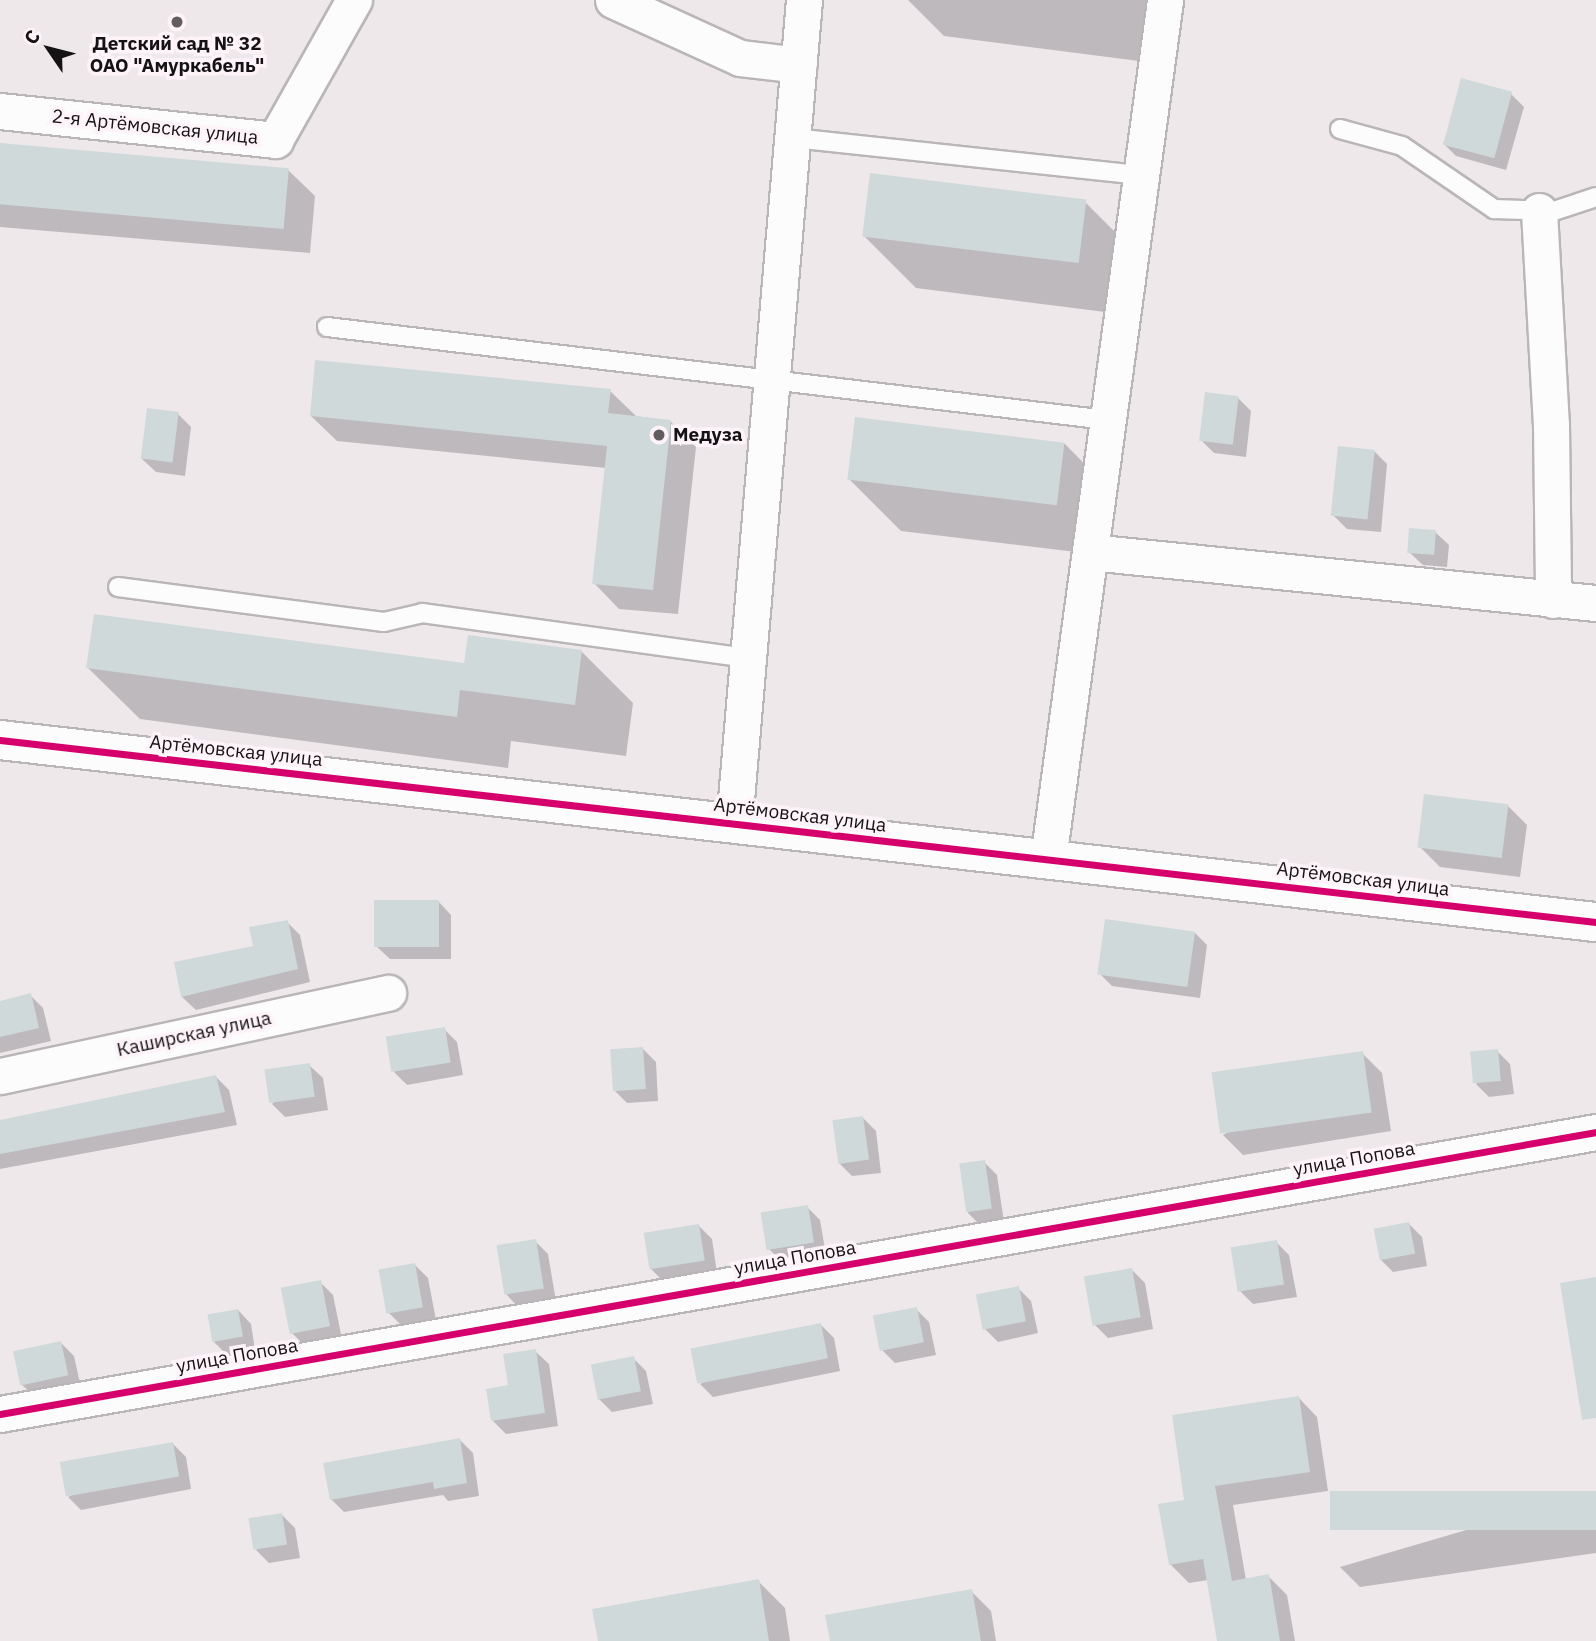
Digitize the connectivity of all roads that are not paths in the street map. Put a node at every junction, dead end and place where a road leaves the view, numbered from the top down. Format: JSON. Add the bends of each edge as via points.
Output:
{"nodes":[{"id":1,"x":354,"y":0,"type":"edge"},
{"id":2,"x":613,"y":0,"type":"edge"},
{"id":3,"x":804,"y":0,"type":"edge"},
{"id":4,"x":1165,"y":0,"type":"edge"},
{"id":5,"x":799,"y":65,"type":"junction"},
{"id":6,"x":0,"y":111,"type":"edge"},
{"id":7,"x":1340,"y":129,"type":"dead end"},
{"id":8,"x":793,"y":138,"type":"junction"},
{"id":9,"x":1141,"y":175,"type":"junction"},
{"id":10,"x":1596,"y":197,"type":"edge"},
{"id":11,"x":1539,"y":211,"type":"junction"},
{"id":12,"x":327,"y":327,"type":"dead end"},
{"id":13,"x":772,"y":379,"type":"junction"},
{"id":14,"x":1108,"y":420,"type":"junction"},
{"id":15,"x":1090,"y":552,"type":"junction"},
{"id":16,"x":117,"y":587,"type":"dead end"},
{"id":17,"x":1553,"y":600,"type":"junction"},
{"id":18,"x":1596,"y":603,"type":"edge"},
{"id":19,"x":748,"y":658,"type":"junction"},
{"id":20,"x":0,"y":740,"type":"edge"},
{"id":21,"x":734,"y":823,"type":"junction"},
{"id":22,"x":1048,"y":859,"type":"junction"},
{"id":23,"x":1596,"y":922,"type":"edge"},
{"id":24,"x":388,"y":993,"type":"dead end"},
{"id":25,"x":0,"y":1076,"type":"edge"},
{"id":26,"x":1596,"y":1132,"type":"edge"},
{"id":27,"x":0,"y":1414,"type":"edge"}],
"edges":[{"from":1,"to":6,"type":"street","name":"2-я Артёмовская улица","via":[[275,140]]},
{"from":2,"to":5,"type":"street","via":[[740,58]]},
{"from":3,"to":5,"type":"street"},
{"from":4,"to":9,"type":"street"},
{"from":5,"to":8,"type":"street"},
{"from":7,"to":11,"type":"lane","via":[[1402,146],[1494,209]]},
{"from":8,"to":9,"type":"lane"},
{"from":8,"to":13,"type":"street"},
{"from":9,"to":14,"type":"street"},
{"from":10,"to":11,"type":"lane","via":[[1554,211]]},
{"from":11,"to":17,"type":"street","via":[[1551,425]]},
{"from":12,"to":13,"type":"lane"},
{"from":13,"to":14,"type":"lane"},
{"from":13,"to":19,"type":"street"},
{"from":14,"to":15,"type":"street"},
{"from":15,"to":17,"type":"street"},
{"from":15,"to":22,"type":"street"},
{"from":16,"to":19,"type":"lane","via":[[384,622],[422,614]]},
{"from":17,"to":18,"type":"street"},
{"from":19,"to":21,"type":"street"},
{"from":20,"to":21,"type":"street","name":"Артёмовская улица"},
{"from":21,"to":22,"type":"street","name":"Артёмовская улица"},
{"from":22,"to":23,"type":"street","name":"Артёмовская улица"},
{"from":24,"to":25,"type":"street","name":"Каширская улица"},
{"from":26,"to":27,"type":"street","name":"улица Попова"}]}
